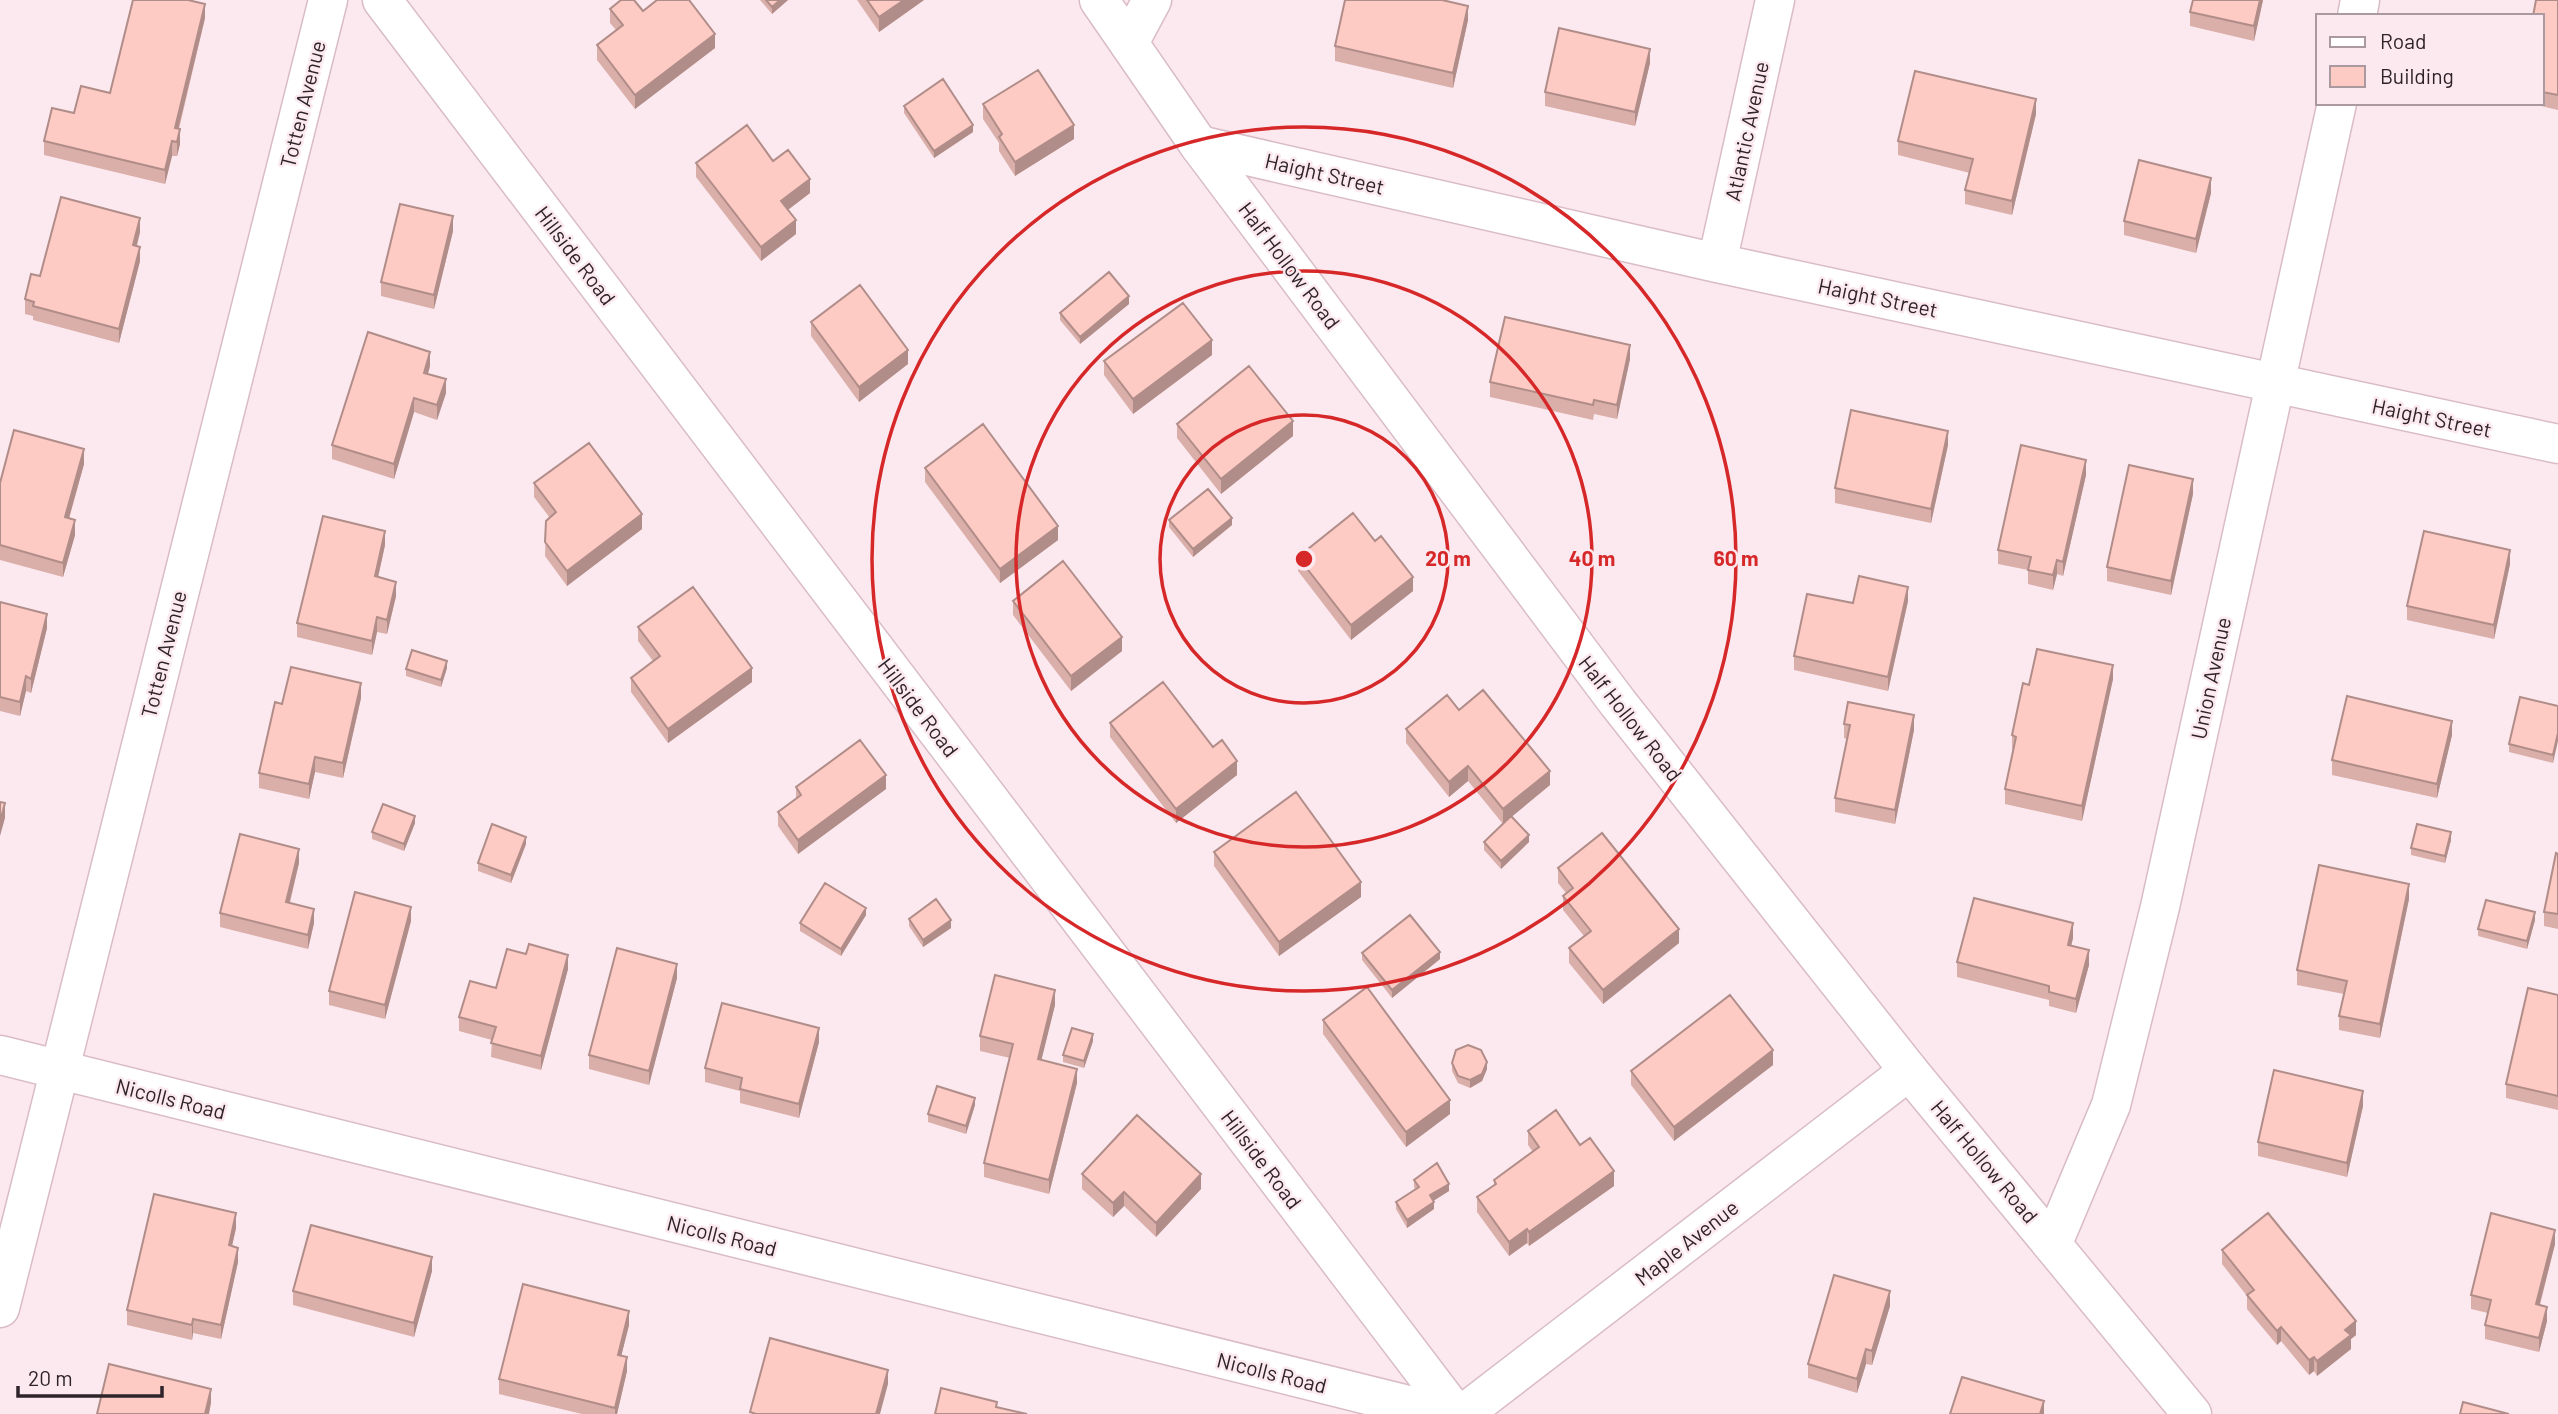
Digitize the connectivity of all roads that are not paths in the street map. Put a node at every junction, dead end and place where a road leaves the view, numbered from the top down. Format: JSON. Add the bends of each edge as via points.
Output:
{"nodes":[{"id":1,"x":328,"y":0,"type":"edge"},
{"id":2,"x":382,"y":0,"type":"edge"},
{"id":3,"x":1099,"y":0,"type":"edge"},
{"id":4,"x":1152,"y":0,"type":"edge"},
{"id":5,"x":1775,"y":0,"type":"edge"},
{"id":6,"x":1129,"y":43,"type":"junction"},
{"id":7,"x":2337,"y":105,"type":"edge"},
{"id":8,"x":1199,"y":145,"type":"junction"},
{"id":9,"x":1717,"y":263,"type":"junction"},
{"id":10,"x":2274,"y":383,"type":"junction"},
{"id":11,"x":2558,"y":444,"type":"edge"},
{"id":12,"x":0,"y":1055,"type":"edge"},
{"id":13,"x":59,"y":1070,"type":"junction"},
{"id":14,"x":1909,"y":1071,"type":"junction"},
{"id":15,"x":2053,"y":1243,"type":"junction"},
{"id":16,"x":0,"y":1308,"type":"edge"},
{"id":17,"x":1444,"y":1414,"type":"edge"},
{"id":18,"x":1456,"y":1414,"type":"edge"},
{"id":19,"x":1463,"y":1414,"type":"edge"},
{"id":20,"x":2192,"y":1414,"type":"edge"}],
"edges":[{"from":1,"to":13,"type":"street","name":"Totten Avenue"},
{"from":2,"to":18,"type":"street","name":"Hillside Road"},
{"from":3,"to":6,"type":"street","name":"Half Hollow Road"},
{"from":4,"to":6,"type":"street"},
{"from":5,"to":9,"type":"street","name":"Atlantic Avenue"},
{"from":6,"to":8,"type":"street","name":"Half Hollow Road"},
{"from":7,"to":10,"type":"street","name":"Union Avenue"},
{"from":8,"to":9,"type":"street","name":"Haight Street"},
{"from":8,"to":14,"type":"street","name":"Half Hollow Road","via":[[1618,702]]},
{"from":9,"to":10,"type":"street","name":"Haight Street"},
{"from":10,"to":11,"type":"street","name":"Haight Street"},
{"from":10,"to":15,"type":"street","name":"Union Avenue","via":[[2160,907],[2111,1105]]},
{"from":12,"to":13,"type":"street","name":"Nicolls Road"},
{"from":13,"to":16,"type":"street","name":"Totten Avenue"},
{"from":13,"to":17,"type":"street","name":"Nicolls Road"},
{"from":14,"to":15,"type":"street","name":"Half Hollow Road"},
{"from":14,"to":19,"type":"street","name":"Maple Avenue"},
{"from":15,"to":20,"type":"street","name":"Half Hollow Road"}]}
